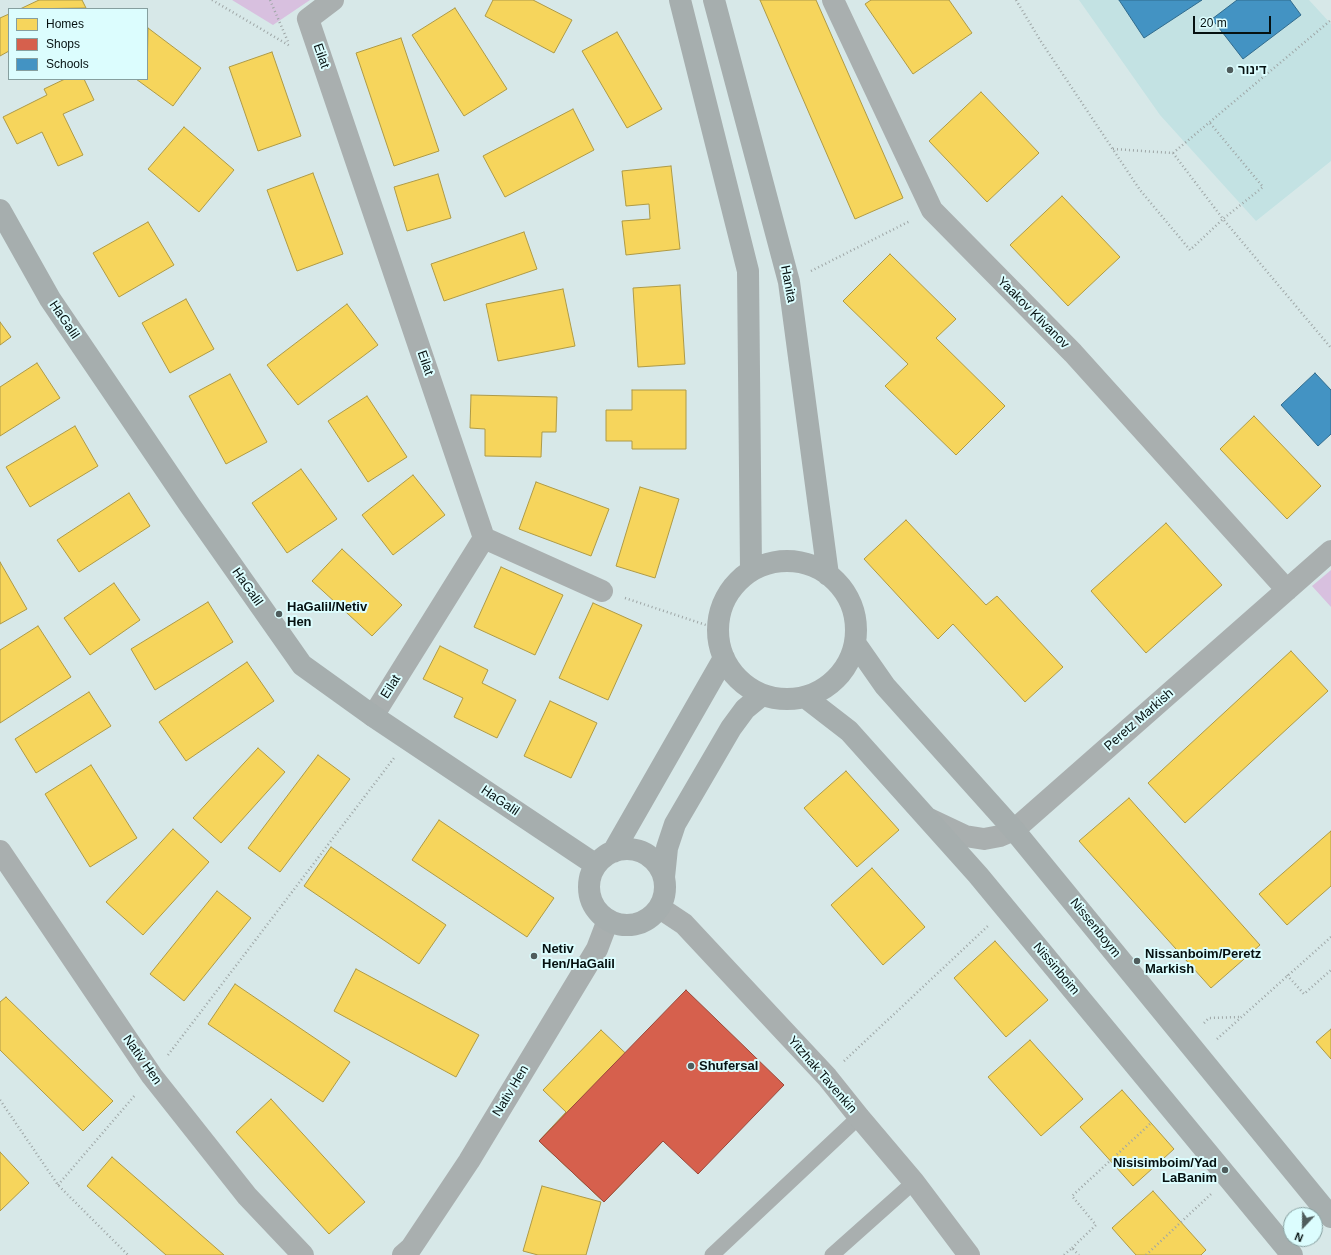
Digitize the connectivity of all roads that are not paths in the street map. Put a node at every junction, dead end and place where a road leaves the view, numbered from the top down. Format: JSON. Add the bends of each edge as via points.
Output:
{"nodes":[{"id":1,"x":333,"y":0,"type":"edge"},
{"id":2,"x":680,"y":0,"type":"edge"},
{"id":3,"x":714,"y":0,"type":"edge"},
{"id":4,"x":833,"y":0,"type":"edge"},
{"id":5,"x":0,"y":210,"type":"edge"},
{"id":6,"x":484,"y":538,"type":"junction"},
{"id":7,"x":1331,"y":551,"type":"edge"},
{"id":8,"x":751,"y":570,"type":"junction"},
{"id":9,"x":828,"y":575,"type":"junction"},
{"id":10,"x":1287,"y":590,"type":"junction"},
{"id":11,"x":602,"y":591,"type":"road end"},
{"id":12,"x":855,"y":643,"type":"junction"},
{"id":13,"x":724,"y":658,"type":"junction"},
{"id":14,"x":762,"y":695,"type":"junction"},
{"id":15,"x":805,"y":697,"type":"junction"},
{"id":16,"x":372,"y":716,"type":"junction"},
{"id":17,"x":929,"y":820,"type":"junction"},
{"id":18,"x":1014,"y":830,"type":"junction"},
{"id":19,"x":0,"y":851,"type":"edge"},
{"id":20,"x":613,"y":852,"type":"junction"},
{"id":21,"x":596,"y":865,"type":"junction"},
{"id":22,"x":664,"y":878,"type":"junction"},
{"id":23,"x":660,"y":908,"type":"junction"},
{"id":24,"x":608,"y":920,"type":"junction"},
{"id":25,"x":859,"y":1117,"type":"junction"},
{"id":26,"x":914,"y":1182,"type":"junction"},
{"id":27,"x":1331,"y":1217,"type":"edge"},
{"id":28,"x":303,"y":1255,"type":"edge"},
{"id":29,"x":403,"y":1255,"type":"edge"},
{"id":30,"x":712,"y":1255,"type":"edge"},
{"id":31,"x":832,"y":1255,"type":"edge"},
{"id":32,"x":970,"y":1255,"type":"edge"},
{"id":33,"x":1292,"y":1255,"type":"edge"}],
"edges":[{"from":1,"to":6,"type":"street","name":"Eilat","via":[[308,19]]},
{"from":2,"to":8,"type":"street","via":[[748,271]]},
{"from":3,"to":9,"type":"street","name":"Hanita","via":[[789,282]]},
{"from":4,"to":10,"type":"street","name":"Yaakov Klivanov","via":[[932,210],[1073,352]]},
{"from":5,"to":16,"type":"street","name":"HaGalil","via":[[50,300],[302,664]]},
{"from":6,"to":11,"type":"street"},
{"from":6,"to":16,"type":"street","name":"Eilat"},
{"from":7,"to":10,"type":"street","name":"Peretz Markish"},
{"from":8,"to":9,"type":"street","via":[[771,563],[791,561],[811,566]]},
{"from":8,"to":13,"type":"street","via":[[734,585],[722,606],[718,629],[719,644]]},
{"from":9,"to":12,"type":"street","via":[[842,588],[851,605],[856,623]]},
{"from":10,"to":18,"type":"street","name":"Peretz Markish"},
{"from":12,"to":15,"type":"street","via":[[849,661],[838,677],[823,689]]},
{"from":12,"to":18,"type":"street","name":"Nissenboym","via":[[885,686]]},
{"from":13,"to":14,"type":"street","via":[[733,674],[746,686]]},
{"from":13,"to":20,"type":"street"},
{"from":14,"to":15,"type":"street","via":[[784,699]]},
{"from":14,"to":22,"type":"street","via":[[745,709],[730,728],[675,824],[667,848]]},
{"from":15,"to":17,"type":"street","name":"Nissinboim","via":[[849,731]]},
{"from":16,"to":21,"type":"street","name":"HaGalil"},
{"from":17,"to":18,"type":"street","name":"Peretz Markish","via":[[965,836],[984,839]]},
{"from":17,"to":33,"type":"street","name":"Nissinboim"},
{"from":18,"to":27,"type":"street","name":"Nissenboym"},
{"from":19,"to":28,"type":"street","name":"Nativ Hen","via":[[152,1076],[247,1196]]},
{"from":20,"to":21,"type":"street"},
{"from":20,"to":22,"type":"street","via":[[626,849],[650,856],[659,866]]},
{"from":21,"to":24,"type":"street","via":[[589,886],[590,898]]},
{"from":22,"to":23,"type":"street","via":[[666,890]]},
{"from":23,"to":24,"type":"street","via":[[647,920],[636,924],[625,925]]},
{"from":23,"to":25,"type":"street","name":"Yitzhak Tavenkin","via":[[684,924],[827,1077]]},
{"from":24,"to":29,"type":"street","name":"Nativ Hen","via":[[597,949],[469,1161],[411,1248]]},
{"from":25,"to":26,"type":"street","name":"Yitzhak Tavenkin"},
{"from":25,"to":30,"type":"lane"},
{"from":26,"to":31,"type":"lane"},
{"from":26,"to":32,"type":"street","name":"Yitzhak Tavenkin"}]}
